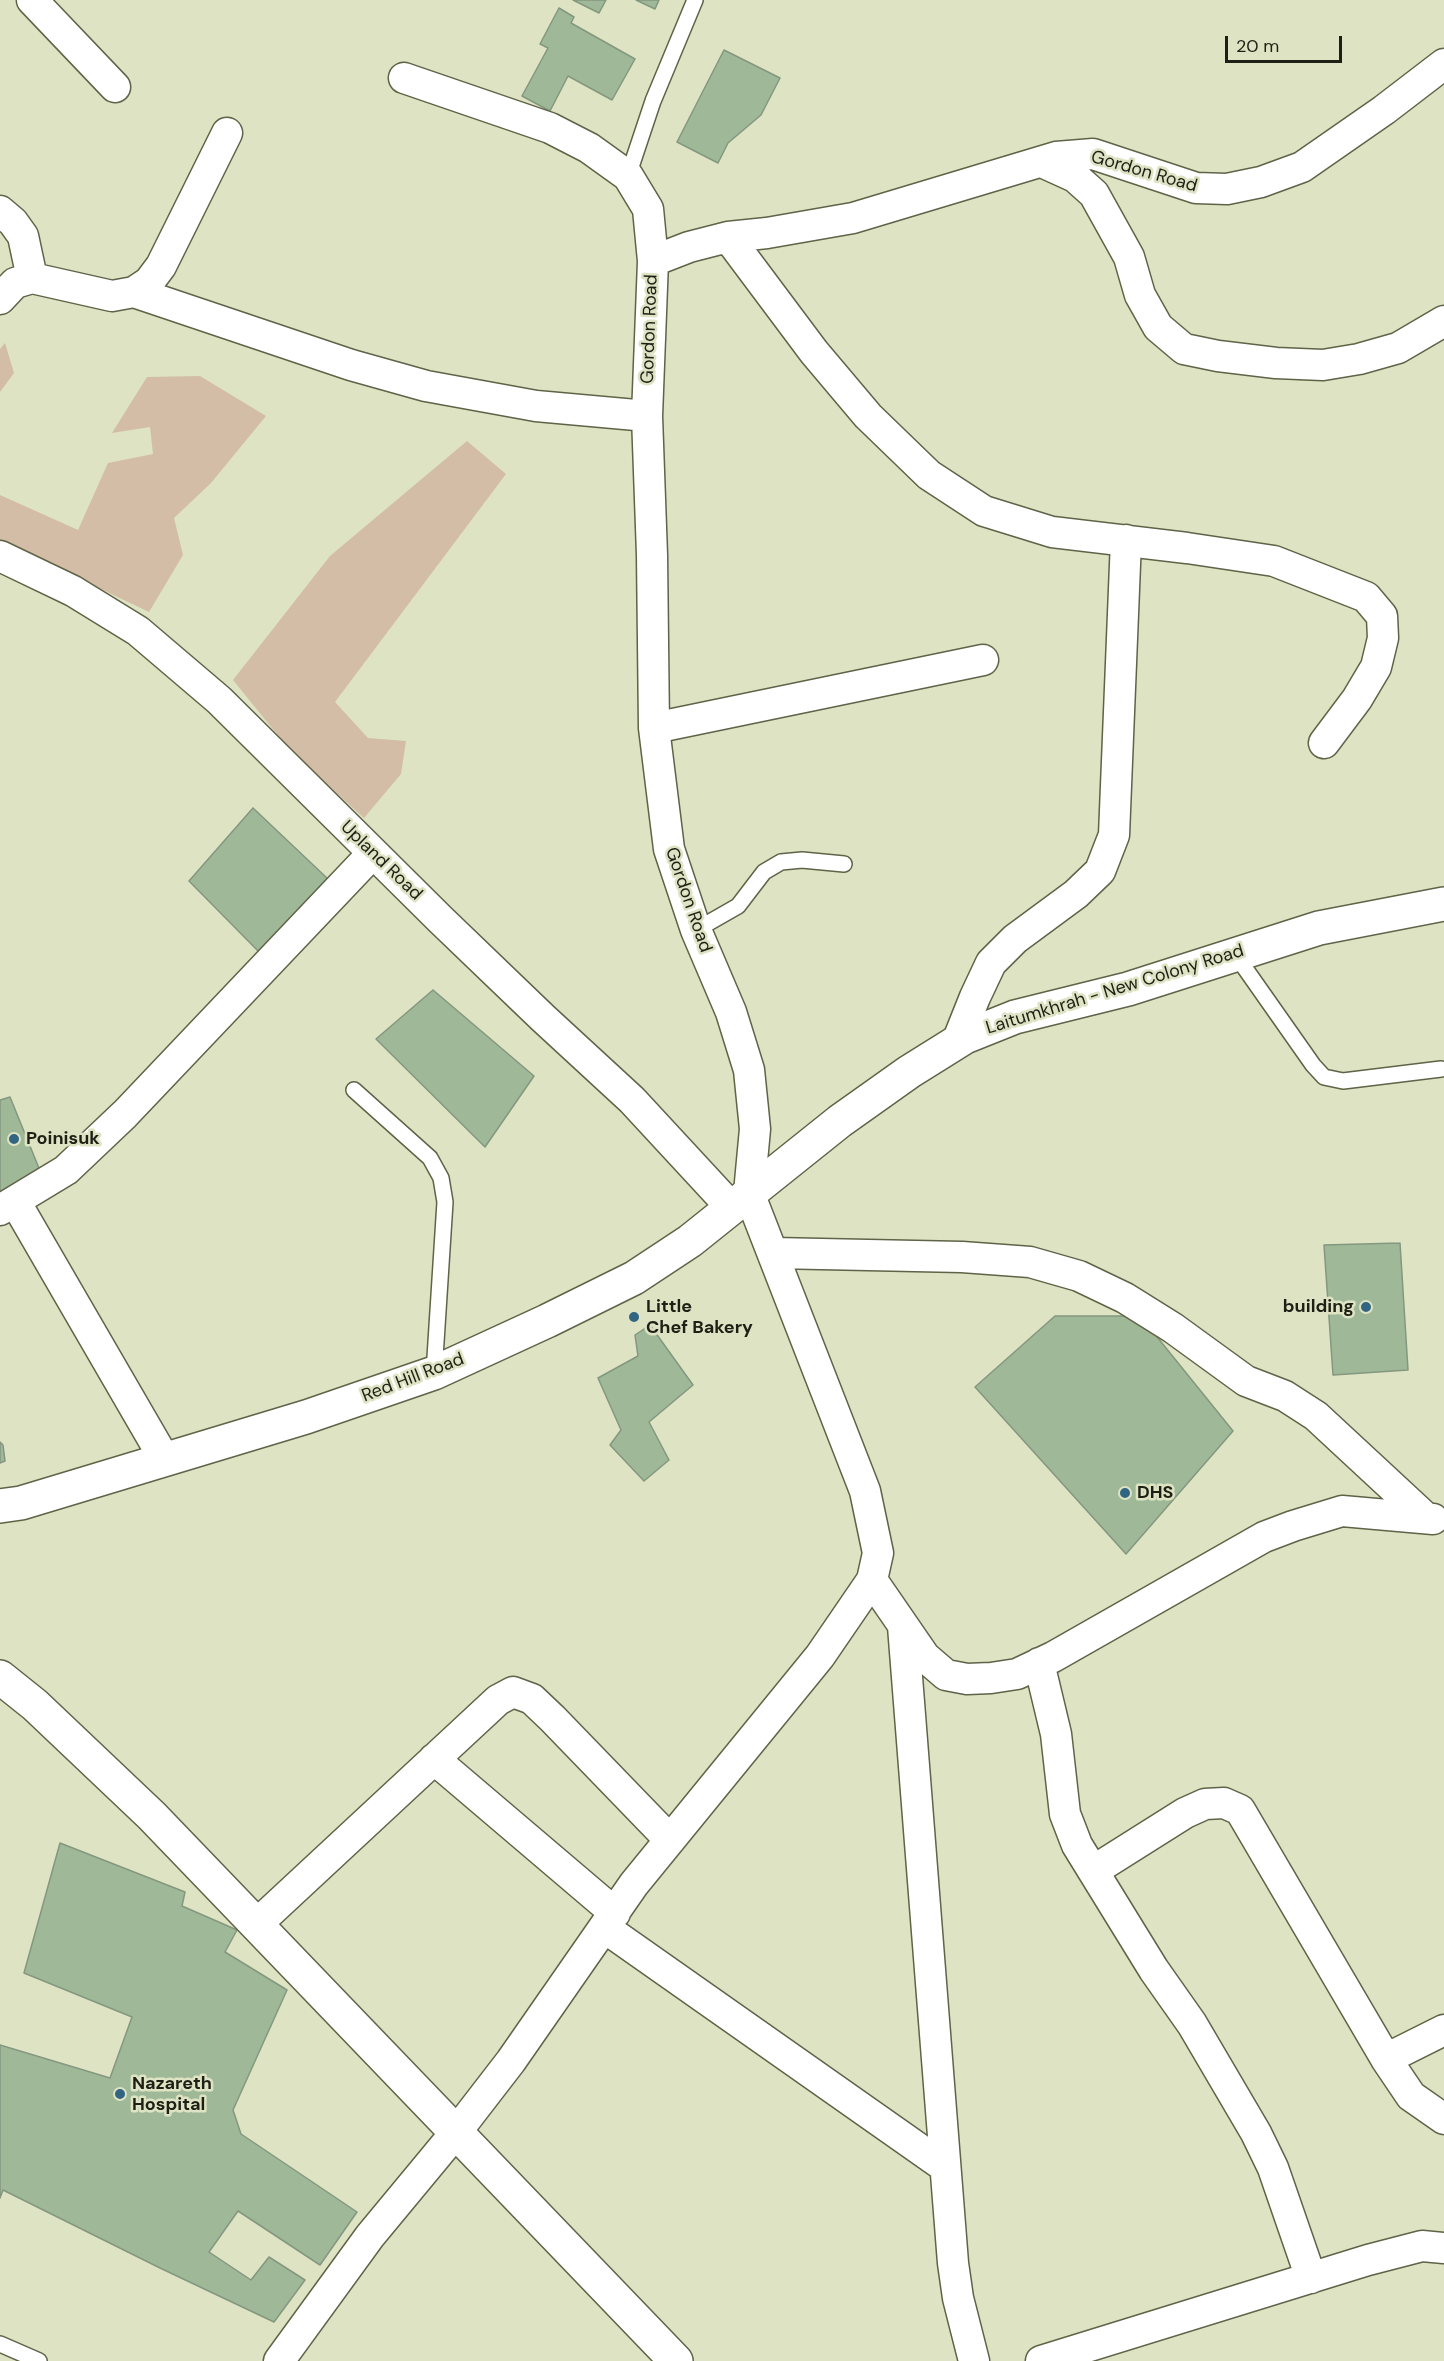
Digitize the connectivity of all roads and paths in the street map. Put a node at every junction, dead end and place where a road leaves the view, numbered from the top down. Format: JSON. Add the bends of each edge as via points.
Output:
{"nodes":[{"id":1,"x":32,"y":0,"type":"edge"},
{"id":2,"x":695,"y":0,"type":"edge"},
{"id":3,"x":1444,"y":64,"type":"edge"},
{"id":4,"x":404,"y":78,"type":"dead end"},
{"id":5,"x":116,"y":87,"type":"dead end"},
{"id":6,"x":226,"y":133,"type":"dead end"},
{"id":7,"x":1042,"y":162,"type":"junction"},
{"id":8,"x":628,"y":176,"type":"junction"},
{"id":9,"x":0,"y":211,"type":"edge"},
{"id":10,"x":728,"y":237,"type":"junction"},
{"id":11,"x":653,"y":261,"type":"junction"},
{"id":12,"x":32,"y":278,"type":"junction"},
{"id":13,"x":134,"y":292,"type":"junction"},
{"id":14,"x":0,"y":299,"type":"edge"},
{"id":15,"x":1444,"y":321,"type":"edge"},
{"id":16,"x":647,"y":416,"type":"junction"},
{"id":17,"x":1126,"y":540,"type":"junction"},
{"id":18,"x":0,"y":556,"type":"edge"},
{"id":19,"x":983,"y":660,"type":"dead end"},
{"id":20,"x":654,"y":728,"type":"junction"},
{"id":21,"x":1324,"y":743,"type":"dead end"},
{"id":22,"x":373,"y":853,"type":"junction"},
{"id":23,"x":844,"y":864,"type":"dead end"},
{"id":24,"x":1444,"y":904,"type":"edge"},
{"id":25,"x":696,"y":930,"type":"junction"},
{"id":26,"x":1235,"y":954,"type":"junction"},
{"id":27,"x":957,"y":1042,"type":"junction"},
{"id":28,"x":1441,"y":1069,"type":"dead end"},
{"id":29,"x":354,"y":1090,"type":"dead end"},
{"id":30,"x":786,"y":1163,"type":"joint"},
{"id":31,"x":740,"y":1200,"type":"junction"},
{"id":32,"x":8,"y":1207,"type":"edge"},
{"id":33,"x":774,"y":1253,"type":"junction"},
{"id":34,"x":434,"y":1373,"type":"junction"},
{"id":35,"x":165,"y":1460,"type":"junction"},
{"id":36,"x":0,"y":1506,"type":"edge"},
{"id":37,"x":1435,"y":1519,"type":"edge"},
{"id":38,"x":872,"y":1580,"type":"junction"},
{"id":39,"x":903,"y":1626,"type":"junction"},
{"id":40,"x":1039,"y":1663,"type":"junction"},
{"id":41,"x":0,"y":1677,"type":"edge"},
{"id":42,"x":434,"y":1759,"type":"junction"},
{"id":43,"x":670,"y":1840,"type":"junction"},
{"id":44,"x":1093,"y":1871,"type":"junction"},
{"id":45,"x":610,"y":1920,"type":"junction"},
{"id":46,"x":257,"y":1924,"type":"junction"},
{"id":47,"x":1444,"y":2030,"type":"edge"},
{"id":48,"x":1386,"y":2059,"type":"junction"},
{"id":49,"x":1444,"y":2119,"type":"edge"},
{"id":50,"x":457,"y":2131,"type":"junction"},
{"id":51,"x":945,"y":2167,"type":"junction"},
{"id":52,"x":1444,"y":2248,"type":"edge"},
{"id":53,"x":1311,"y":2278,"type":"junction"},
{"id":54,"x":0,"y":2344,"type":"edge"},
{"id":55,"x":39,"y":2361,"type":"edge"},
{"id":56,"x":279,"y":2361,"type":"edge"},
{"id":57,"x":676,"y":2361,"type":"edge"},
{"id":58,"x":974,"y":2361,"type":"edge"},
{"id":59,"x":1041,"y":2361,"type":"edge"}],
"edges":[{"from":1,"to":5,"type":"street"},
{"from":2,"to":8,"type":"lane","via":[[653,101]]},
{"from":3,"to":7,"type":"street","name":"Gordon Road","via":[[1302,167],[1261,182],[1227,189],[1196,188],[1093,154]]},
{"from":4,"to":8,"type":"street","via":[[550,128],[589,148]]},
{"from":6,"to":13,"type":"street","via":[[161,266],[149,282]]},
{"from":7,"to":10,"type":"street","name":"Gordon Road","via":[[853,218]]},
{"from":7,"to":15,"type":"street","via":[[1075,177],[1094,194],[1129,257],[1140,295],[1158,327],[1184,349],[1264,362],[1323,365],[1398,348]]},
{"from":8,"to":11,"type":"street","via":[[648,209]]},
{"from":9,"to":12,"type":"street","via":[[23,236]]},
{"from":10,"to":11,"type":"street","name":"Gordon Road"},
{"from":10,"to":17,"type":"street","via":[[852,398],[929,476],[984,511],[1052,532]]},
{"from":11,"to":16,"type":"street","name":"Gordon Road"},
{"from":12,"to":13,"type":"street","via":[[112,296]]},
{"from":12,"to":14,"type":"street","via":[[15,283]]},
{"from":13,"to":16,"type":"street","via":[[426,386],[536,406]]},
{"from":16,"to":20,"type":"street","name":"Gordon Road"},
{"from":17,"to":21,"type":"street","via":[[1274,561],[1366,597],[1382,616],[1383,638],[1376,667],[1358,699]]},
{"from":17,"to":27,"type":"street","via":[[1114,835],[1100,871],[1015,939],[992,963]]},
{"from":18,"to":22,"type":"street","name":"Upland Road","via":[[73,591],[138,631],[219,700]]},
{"from":19,"to":20,"type":"street"},
{"from":20,"to":25,"type":"street","name":"Gordon Road","via":[[669,849]]},
{"from":22,"to":31,"type":"street","name":"Upland Road","via":[[543,1018]]},
{"from":22,"to":32,"type":"street","via":[[125,1114],[66,1170]]},
{"from":23,"to":25,"type":"lane","via":[[781,862],[764,872],[738,906]]},
{"from":24,"to":26,"type":"street","name":"Laitumkhrah - New Colony Road","via":[[1319,928]]},
{"from":25,"to":31,"type":"street","name":"Gordon Road","via":[[749,1070],[755,1130]]},
{"from":26,"to":27,"type":"street","name":"Laitumkhrah - New Colony Road","via":[[1128,989],[1015,1017]]},
{"from":26,"to":28,"type":"lane","via":[[1324,1077],[1343,1081]]},
{"from":27,"to":30,"type":"street","name":"Laitumkhrah - New Colony Road","via":[[840,1121]]},
{"from":29,"to":34,"type":"lane","via":[[430,1158],[441,1178],[445,1202]]},
{"from":30,"to":31,"type":"street","name":"Red Hill Road"},
{"from":31,"to":33,"type":"street"},
{"from":31,"to":34,"type":"street","name":"Red Hill Road","via":[[690,1241],[633,1278]]},
{"from":32,"to":35,"type":"street"},
{"from":33,"to":37,"type":"street","via":[[1030,1262],[1079,1276],[1135,1304],[1246,1381],[1285,1396],[1316,1416]]},
{"from":33,"to":38,"type":"street","via":[[865,1491],[878,1553]]},
{"from":34,"to":35,"type":"street","name":"Red Hill Road"},
{"from":35,"to":36,"type":"street","name":"Red Hill Road"},
{"from":37,"to":40,"type":"street","via":[[1342,1511],[1264,1536]]},
{"from":38,"to":39,"type":"street"},
{"from":38,"to":43,"type":"street","via":[[820,1656]]},
{"from":39,"to":40,"type":"street","via":[[925,1657],[946,1675],[991,1678],[1017,1674]]},
{"from":39,"to":51,"type":"street"},
{"from":40,"to":44,"type":"street","via":[[1056,1734],[1065,1814]]},
{"from":41,"to":46,"type":"street","via":[[152,1815]]},
{"from":42,"to":43,"type":"street","via":[[498,1700],[513,1692],[532,1699]]},
{"from":42,"to":45,"type":"street"},
{"from":42,"to":46,"type":"street"},
{"from":43,"to":45,"type":"street"},
{"from":44,"to":48,"type":"street","via":[[1205,1804],[1224,1803],[1240,1810]]},
{"from":44,"to":53,"type":"street","via":[[1154,1971],[1192,2024],[1256,2133],[1273,2168]]},
{"from":45,"to":50,"type":"street"},
{"from":45,"to":51,"type":"street"},
{"from":46,"to":50,"type":"street"},
{"from":47,"to":48,"type":"street"},
{"from":48,"to":49,"type":"street","via":[[1411,2096]]},
{"from":50,"to":56,"type":"street","via":[[370,2236]]},
{"from":50,"to":57,"type":"street"},
{"from":51,"to":58,"type":"street","via":[[958,2298]]},
{"from":52,"to":53,"type":"street","via":[[1422,2246]]},
{"from":53,"to":59,"type":"street"},
{"from":54,"to":55,"type":"lane"}]}
